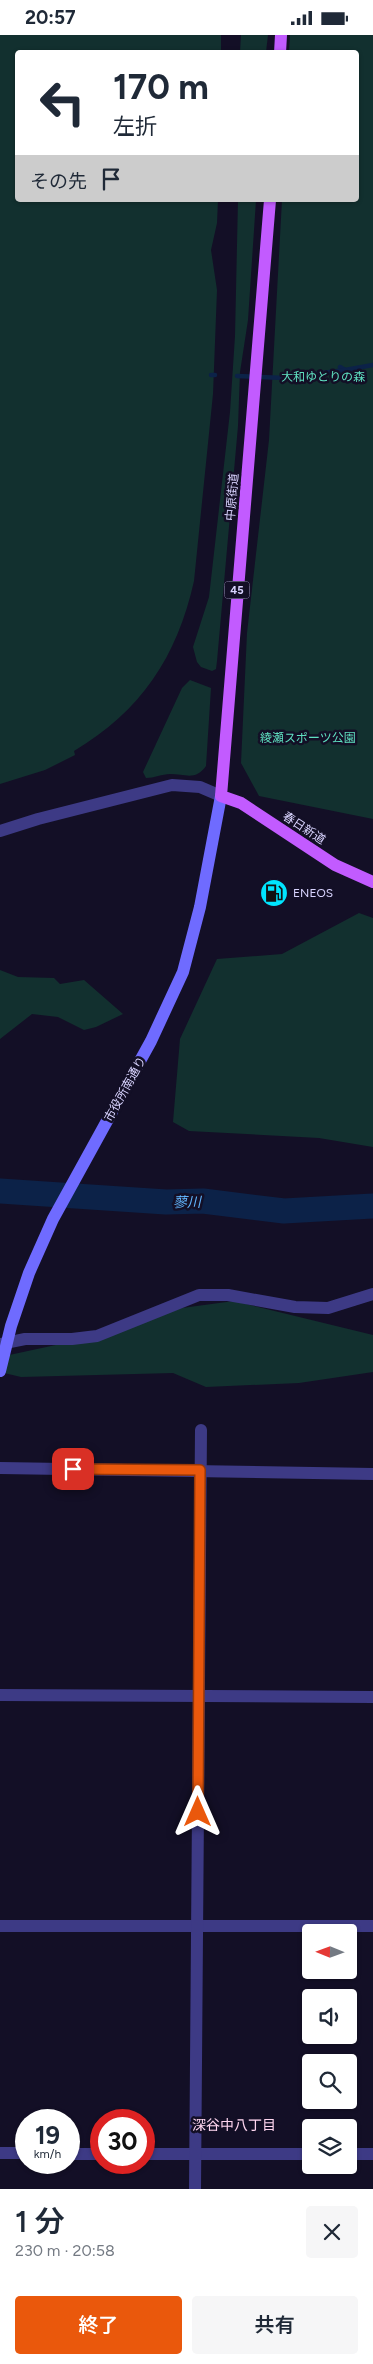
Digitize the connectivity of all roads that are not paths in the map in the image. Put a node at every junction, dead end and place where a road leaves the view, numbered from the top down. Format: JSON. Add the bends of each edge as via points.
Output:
{"nodes":[{"id":1,"x":281,"y":35,"type":"edge"},
{"id":2,"x":280,"y":50,"type":"edge"},
{"id":3,"x":270,"y":202,"type":"edge"},
{"id":4,"x":222,"y":797,"type":"junction"},
{"id":5,"x":0,"y":831,"type":"edge"},
{"id":6,"x":373,"y":882,"type":"edge"},
{"id":7,"x":373,"y":1294,"type":"edge"},
{"id":8,"x":0,"y":1344,"type":"edge"},
{"id":9,"x":0,"y":1371,"type":"edge"},
{"id":10,"x":201,"y":1429,"type":"dead end"},
{"id":11,"x":0,"y":1468,"type":"edge"},
{"id":12,"x":200,"y":1470,"type":"junction"},
{"id":13,"x":373,"y":1474,"type":"edge"},
{"id":14,"x":0,"y":1695,"type":"edge"},
{"id":15,"x":198,"y":1696,"type":"junction"},
{"id":16,"x":373,"y":1697,"type":"edge"},
{"id":17,"x":0,"y":1925,"type":"edge"},
{"id":18,"x":197,"y":1926,"type":"junction"},
{"id":19,"x":373,"y":1926,"type":"edge"},
{"id":20,"x":0,"y":2153,"type":"edge"},
{"id":21,"x":15,"y":2153,"type":"edge"},
{"id":22,"x":155,"y":2154,"type":"edge"},
{"id":23,"x":195,"y":2154,"type":"junction"},
{"id":24,"x":302,"y":2154,"type":"edge"},
{"id":25,"x":357,"y":2154,"type":"edge"},
{"id":26,"x":373,"y":2155,"type":"edge"},
{"id":27,"x":195,"y":2189,"type":"edge"}],
"edges":[{"from":1,"to":2,"type":"main road"},
{"from":3,"to":4,"type":"main road","name":"中原街道","number":"45"},
{"from":4,"to":5,"type":"street","via":[[200,787],[172,785]]},
{"from":4,"to":6,"type":"main road","name":"春日新道","via":[[241,803],[335,865]]},
{"from":4,"to":9,"type":"street","name":"市役所南通り","via":[[183,972],[140,1062],[53,1219],[29,1273]]},
{"from":7,"to":8,"type":"street","via":[[328,1308],[295,1307],[228,1295],[199,1295],[97,1336],[25,1339]]},
{"from":10,"to":12,"type":"street"},
{"from":11,"to":12,"type":"street"},
{"from":12,"to":13,"type":"street"},
{"from":12,"to":15,"type":"street"},
{"from":14,"to":15,"type":"street"},
{"from":15,"to":16,"type":"street"},
{"from":15,"to":18,"type":"street"},
{"from":17,"to":18,"type":"street"},
{"from":18,"to":19,"type":"street"},
{"from":18,"to":23,"type":"street"},
{"from":20,"to":21,"type":"street"},
{"from":22,"to":23,"type":"street"},
{"from":23,"to":24,"type":"street"},
{"from":23,"to":27,"type":"street"},
{"from":25,"to":26,"type":"street"}]}
